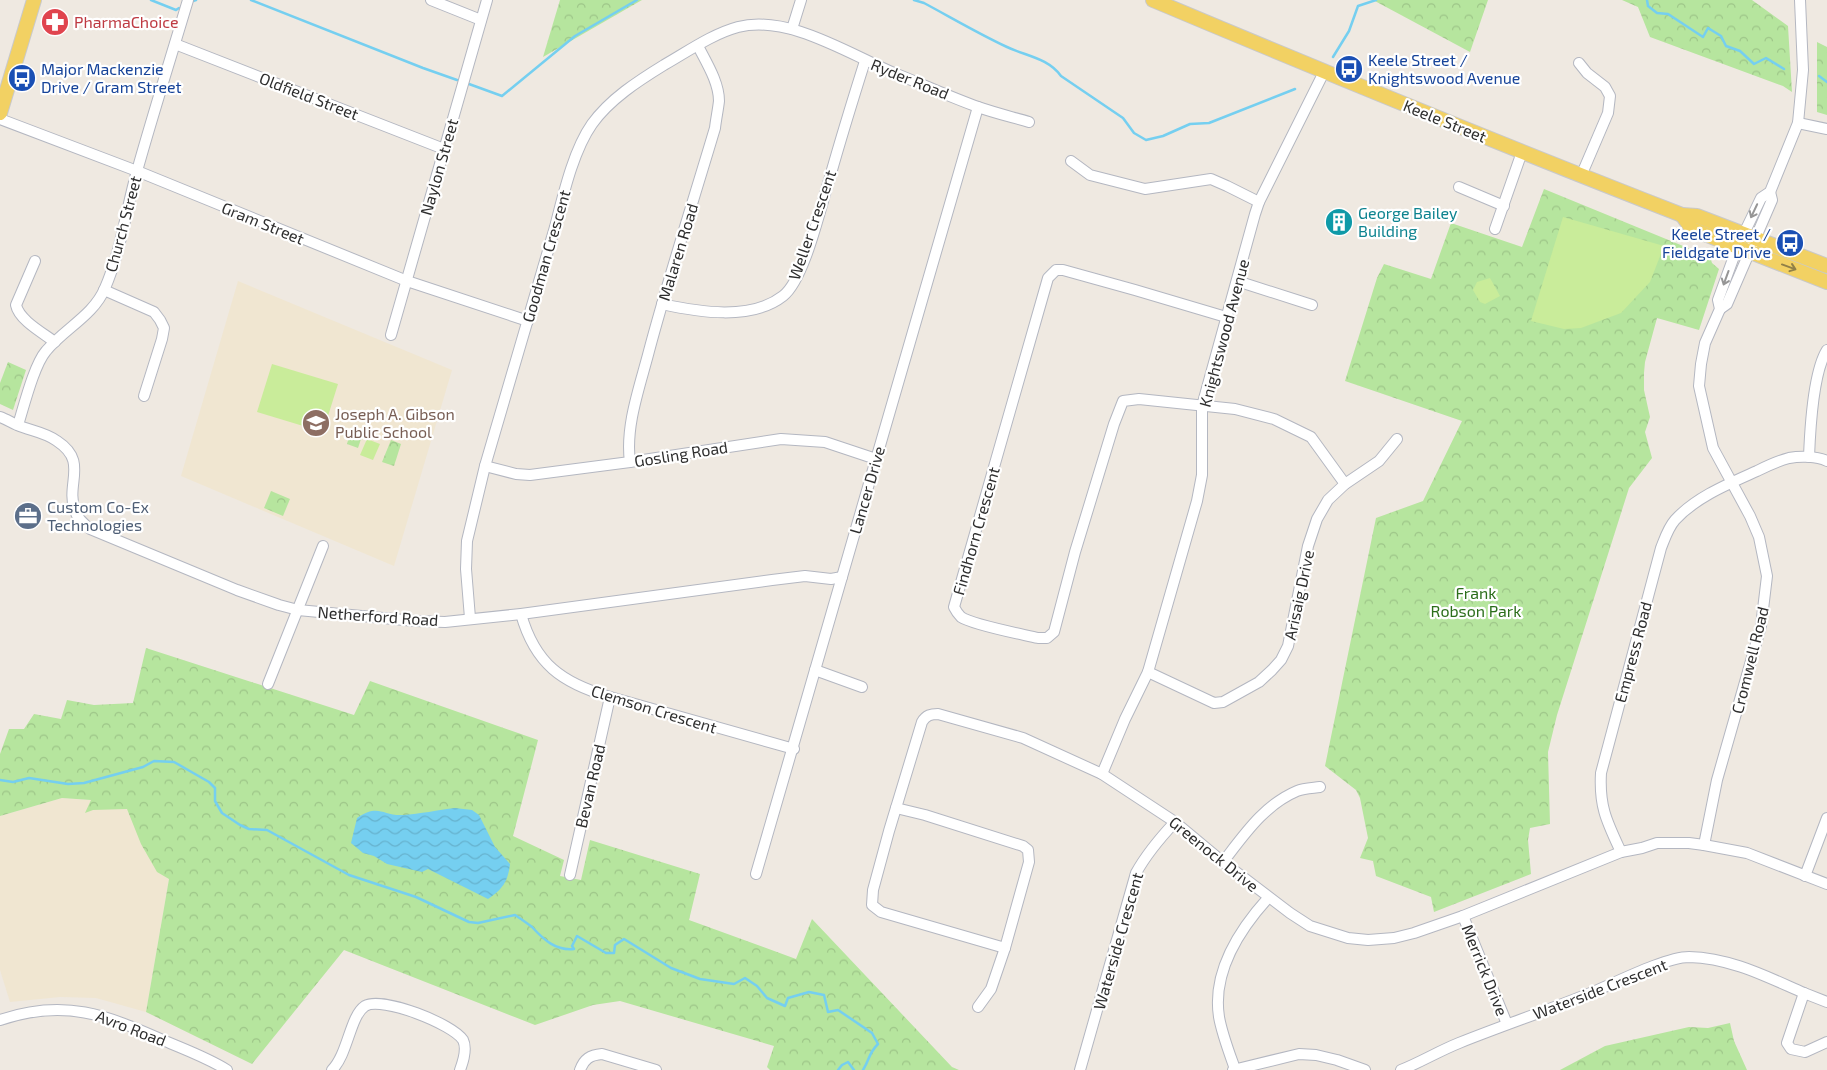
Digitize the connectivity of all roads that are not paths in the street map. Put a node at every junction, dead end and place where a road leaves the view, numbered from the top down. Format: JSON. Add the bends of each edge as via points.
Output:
{"nodes":[{"id":1,"x":34,"y":0,"type":"edge"},
{"id":2,"x":188,"y":0,"type":"edge"},
{"id":3,"x":431,"y":0,"type":"edge"},
{"id":4,"x":487,"y":0,"type":"edge"},
{"id":5,"x":801,"y":0,"type":"edge"},
{"id":6,"x":1153,"y":0,"type":"edge"},
{"id":7,"x":1800,"y":0,"type":"edge"},
{"id":8,"x":482,"y":20,"type":"junction"},
{"id":9,"x":792,"y":29,"type":"junction"},
{"id":10,"x":175,"y":44,"type":"junction"},
{"id":11,"x":698,"y":46,"type":"junction"},
{"id":12,"x":865,"y":60,"type":"junction"},
{"id":13,"x":1579,"y":63,"type":"dead end"},
{"id":14,"x":1324,"y":72,"type":"junction"},
{"id":15,"x":978,"y":107,"type":"junction"},
{"id":16,"x":0,"y":113,"type":"edge"},
{"id":17,"x":0,"y":119,"type":"edge"},
{"id":18,"x":1029,"y":122,"type":"dead end"},
{"id":19,"x":1798,"y":123,"type":"junction"},
{"id":20,"x":1827,"y":129,"type":"edge"},
{"id":21,"x":444,"y":149,"type":"junction"},
{"id":22,"x":1522,"y":152,"type":"junction"},
{"id":23,"x":1070,"y":161,"type":"dead end"},
{"id":24,"x":137,"y":171,"type":"junction"},
{"id":25,"x":1581,"y":176,"type":"junction"},
{"id":26,"x":1458,"y":187,"type":"dead end"},
{"id":27,"x":1259,"y":202,"type":"junction"},
{"id":28,"x":1504,"y":206,"type":"junction"},
{"id":29,"x":1682,"y":215,"type":"junction"},
{"id":30,"x":1495,"y":229,"type":"dead end"},
{"id":31,"x":1750,"y":236,"type":"junction"},
{"id":32,"x":1744,"y":251,"type":"junction"},
{"id":33,"x":35,"y":261,"type":"dead end"},
{"id":34,"x":1827,"y":266,"type":"edge"},
{"id":35,"x":407,"y":281,"type":"junction"},
{"id":36,"x":1237,"y":281,"type":"junction"},
{"id":37,"x":1827,"y":282,"type":"edge"},
{"id":38,"x":104,"y":290,"type":"junction"},
{"id":39,"x":662,"y":304,"type":"junction"},
{"id":40,"x":1312,"y":305,"type":"dead end"},
{"id":41,"x":1226,"y":317,"type":"junction"},
{"id":42,"x":528,"y":321,"type":"junction"},
{"id":43,"x":391,"y":335,"type":"dead end"},
{"id":44,"x":55,"y":342,"type":"junction"},
{"id":45,"x":1827,"y":350,"type":"edge"},
{"id":46,"x":144,"y":396,"type":"dead end"},
{"id":47,"x":1202,"y":406,"type":"junction"},
{"id":48,"x":0,"y":417,"type":"edge"},
{"id":49,"x":18,"y":425,"type":"junction"},
{"id":50,"x":1396,"y":439,"type":"dead end"},
{"id":51,"x":1809,"y":457,"type":"junction"},
{"id":52,"x":876,"y":459,"type":"junction"},
{"id":53,"x":1827,"y":461,"type":"edge"},
{"id":54,"x":630,"y":462,"type":"junction"},
{"id":55,"x":486,"y":466,"type":"junction"},
{"id":56,"x":1731,"y":482,"type":"junction"},
{"id":57,"x":1345,"y":484,"type":"junction"},
{"id":58,"x":323,"y":546,"type":"dead end"},
{"id":59,"x":842,"y":577,"type":"junction"},
{"id":60,"x":298,"y":610,"type":"junction"},
{"id":61,"x":521,"y":614,"type":"junction"},
{"id":62,"x":470,"y":618,"type":"junction"},
{"id":63,"x":815,"y":670,"type":"junction"},
{"id":64,"x":1148,"y":672,"type":"junction"},
{"id":65,"x":268,"y":684,"type":"dead end"},
{"id":66,"x":862,"y":687,"type":"dead end"},
{"id":67,"x":610,"y":697,"type":"junction"},
{"id":68,"x":794,"y":749,"type":"junction"},
{"id":69,"x":1102,"y":774,"type":"junction"},
{"id":70,"x":1320,"y":787,"type":"dead end"},
{"id":71,"x":896,"y":808,"type":"junction"},
{"id":72,"x":1827,"y":818,"type":"edge"},
{"id":73,"x":1176,"y":822,"type":"junction"},
{"id":74,"x":1704,"y":845,"type":"junction"},
{"id":75,"x":1621,"y":852,"type":"junction"},
{"id":76,"x":1223,"y":862,"type":"junction"},
{"id":77,"x":756,"y":874,"type":"dead end"},
{"id":78,"x":570,"y":875,"type":"dead end"},
{"id":79,"x":1805,"y":876,"type":"junction"},
{"id":80,"x":1827,"y":884,"type":"edge"},
{"id":81,"x":1268,"y":898,"type":"junction"},
{"id":82,"x":1463,"y":916,"type":"junction"},
{"id":83,"x":1005,"y":948,"type":"junction"},
{"id":84,"x":1804,"y":993,"type":"junction"},
{"id":85,"x":1827,"y":1002,"type":"edge"},
{"id":86,"x":978,"y":1007,"type":"dead end"},
{"id":87,"x":0,"y":1020,"type":"edge"},
{"id":88,"x":1507,"y":1024,"type":"junction"},
{"id":89,"x":1827,"y":1042,"type":"edge"},
{"id":90,"x":1234,"y":1069,"type":"edge"},
{"id":91,"x":227,"y":1070,"type":"edge"},
{"id":92,"x":332,"y":1070,"type":"edge"},
{"id":93,"x":460,"y":1070,"type":"edge"},
{"id":94,"x":580,"y":1070,"type":"edge"},
{"id":95,"x":656,"y":1070,"type":"edge"},
{"id":96,"x":1080,"y":1070,"type":"edge"},
{"id":97,"x":1365,"y":1070,"type":"edge"},
{"id":98,"x":1400,"y":1070,"type":"edge"}],
"edges":[{"from":1,"to":16,"type":"main road"},
{"from":2,"to":10,"type":"street","name":"Church Street"},
{"from":3,"to":8,"type":"street"},
{"from":4,"to":8,"type":"street","name":"Naylon Street"},
{"from":5,"to":9,"type":"street"},
{"from":6,"to":14,"type":"main road","name":"Keele Street"},
{"from":7,"to":19,"type":"street","name":"Cromwell Road","via":[[1803,86]]},
{"from":8,"to":21,"type":"street","name":"Naylon Street"},
{"from":9,"to":11,"type":"street","name":"Goodman Crescent","via":[[761,25],[738,27]]},
{"from":9,"to":12,"type":"street","name":"Ryder Road"},
{"from":10,"to":21,"type":"street","name":"Oldfield Street"},
{"from":10,"to":24,"type":"street","name":"Church Street"},
{"from":11,"to":39,"type":"street","name":"Malaren Road","via":[[719,100],[715,128]]},
{"from":11,"to":42,"type":"street","name":"Goodman Crescent","via":[[616,97],[591,125],[564,188]]},
{"from":12,"to":15,"type":"street","name":"Ryder Road"},
{"from":12,"to":39,"type":"street","name":"Weller Crescent","via":[[810,243],[793,285],[785,295],[764,306],[738,311],[707,313]]},
{"from":13,"to":25,"type":"street","via":[[1587,74],[1605,87],[1610,96],[1608,114]]},
{"from":14,"to":22,"type":"main road","name":"Keele Street"},
{"from":14,"to":27,"type":"street","name":"Knightswood Avenue"},
{"from":15,"to":18,"type":"street","name":"Ryder Road"},
{"from":15,"to":52,"type":"street","name":"Lancer Drive"},
{"from":17,"to":24,"type":"street","name":"Gram Street"},
{"from":19,"to":20,"type":"street"},
{"from":19,"to":31,"type":"street","name":"Cromwell Road","via":[[1770,192],[1760,198]]},
{"from":21,"to":35,"type":"street","name":"Naylon Street"},
{"from":22,"to":25,"type":"main road","name":"Keele Street"},
{"from":22,"to":28,"type":"street"},
{"from":23,"to":27,"type":"street","via":[[1090,175],[1145,189],[1210,180]]},
{"from":24,"to":35,"type":"street","name":"Gram Street"},
{"from":24,"to":38,"type":"street","name":"Church Street"},
{"from":25,"to":29,"type":"main road","name":"Keele Street"},
{"from":26,"to":28,"type":"street"},
{"from":27,"to":36,"type":"street","name":"Knightswood Avenue"},
{"from":28,"to":30,"type":"street"},
{"from":29,"to":31,"type":"main road","name":"Keele Street","via":[[1697,216]]},
{"from":29,"to":32,"type":"main road","name":"Keele Street","via":[[1692,229]]},
{"from":31,"to":32,"type":"street","name":"Cromwell Road"},
{"from":31,"to":34,"type":"main road","name":"Keele Street"},
{"from":32,"to":37,"type":"main road","name":"Keele Street","one_way":true},
{"from":32,"to":56,"type":"street","name":"Cromwell Road","via":[[1727,304],[1720,309],[1705,343],[1699,386],[1712,448]]},
{"from":33,"to":44,"type":"street","via":[[16,306],[22,318]]},
{"from":35,"to":42,"type":"street","name":"Gram Street"},
{"from":35,"to":43,"type":"street","name":"Naylon Street"},
{"from":36,"to":40,"type":"street"},
{"from":36,"to":41,"type":"street","name":"Knightswood Avenue"},
{"from":38,"to":44,"type":"street","name":"Church Street","via":[[85,316]]},
{"from":38,"to":46,"type":"street","via":[[154,312],[164,328]]},
{"from":39,"to":54,"type":"street","name":"Malaren Road","via":[[631,418]]},
{"from":41,"to":47,"type":"street","name":"Knightswood Avenue"},
{"from":41,"to":47,"type":"street","name":"Findhorn Crescent","via":[[1063,270],[1056,270],[1048,278],[954,607],[962,618],[1038,638],[1047,638],[1054,632],[1123,401],[1139,399]]},
{"from":42,"to":55,"type":"street","name":"Goodman Crescent"},
{"from":44,"to":49,"type":"street","name":"Church Street","via":[[36,369]]},
{"from":45,"to":51,"type":"street","via":[[1818,376],[1810,422]]},
{"from":47,"to":57,"type":"street","via":[[1242,410],[1274,419],[1311,437]]},
{"from":47,"to":64,"type":"street","name":"Knightswood Avenue","via":[[1202,475],[1197,501]]},
{"from":48,"to":49,"type":"street","name":"Netherford Road"},
{"from":49,"to":60,"type":"street","name":"Netherford Road","via":[[57,441],[73,457],[75,513],[90,529],[237,590]]},
{"from":50,"to":57,"type":"street","name":"Arisaig Drive","via":[[1379,462]]},
{"from":51,"to":53,"type":"street","name":"Empress Road"},
{"from":51,"to":56,"type":"street","name":"Empress Road","via":[[1772,463]]},
{"from":52,"to":54,"type":"street","name":"Gosling Road","via":[[826,442],[792,439]]},
{"from":52,"to":59,"type":"street","name":"Lancer Drive"},
{"from":54,"to":55,"type":"street","name":"Gosling Road","via":[[530,475]]},
{"from":55,"to":62,"type":"street","name":"Goodman Crescent","via":[[466,547]]},
{"from":56,"to":74,"type":"street","name":"Cromwell Road","via":[[1759,537],[1767,576],[1766,598],[1717,780]]},
{"from":56,"to":75,"type":"street","name":"Empress Road","via":[[1689,506],[1668,530],[1661,548],[1601,773],[1603,808]]},
{"from":57,"to":64,"type":"street","name":"Arisaig Drive","via":[[1328,500],[1317,520],[1308,546],[1288,646],[1272,670],[1238,694],[1214,703]]},
{"from":58,"to":60,"type":"street"},
{"from":59,"to":61,"type":"street","name":"Netherford Road","via":[[805,576]]},
{"from":59,"to":63,"type":"street","name":"Lancer Drive"},
{"from":60,"to":62,"type":"street","name":"Netherford Road","via":[[415,621],[445,622]]},
{"from":60,"to":65,"type":"street"},
{"from":61,"to":62,"type":"street","name":"Netherford Road"},
{"from":61,"to":67,"type":"street","name":"Clemson Crescent","via":[[529,638],[555,672]]},
{"from":63,"to":66,"type":"street"},
{"from":63,"to":68,"type":"street","name":"Lancer Drive"},
{"from":64,"to":69,"type":"street","name":"Knightswood Avenue"},
{"from":67,"to":68,"type":"street","name":"Clemson Crescent"},
{"from":67,"to":78,"type":"street","name":"Bevan Road"},
{"from":68,"to":77,"type":"street","name":"Lancer Drive"},
{"from":69,"to":71,"type":"street","name":"Greenock Drive","via":[[1023,738],[931,714],[922,722]]},
{"from":69,"to":73,"type":"street","name":"Greenock Drive"},
{"from":70,"to":76,"type":"street","via":[[1299,790],[1271,806],[1257,818]]},
{"from":71,"to":83,"type":"street","via":[[1024,846],[1028,850],[1029,862]]},
{"from":71,"to":83,"type":"street","name":"Greenock Drive","via":[[873,890],[872,905],[880,912]]},
{"from":72,"to":79,"type":"street"},
{"from":73,"to":76,"type":"street","name":"Greenock Drive"},
{"from":73,"to":96,"type":"street","name":"Waterside Crescent","via":[[1157,841],[1136,873]]},
{"from":74,"to":75,"type":"street","name":"Greenock Drive","via":[[1657,843]]},
{"from":74,"to":79,"type":"street","name":"Greenock Drive","via":[[1748,853]]},
{"from":75,"to":82,"type":"street","name":"Greenock Drive"},
{"from":76,"to":81,"type":"street","name":"Greenock Drive"},
{"from":79,"to":80,"type":"street","name":"Greenock Drive"},
{"from":81,"to":82,"type":"street","name":"Greenock Drive","via":[[1310,926],[1348,938],[1368,940],[1414,933]]},
{"from":81,"to":90,"type":"street","via":[[1251,917],[1233,947],[1218,999]]},
{"from":82,"to":88,"type":"street","name":"Merrick Drive"},
{"from":83,"to":86,"type":"street","via":[[992,989]]},
{"from":84,"to":85,"type":"street","name":"Waterside Crescent"},
{"from":84,"to":88,"type":"street","name":"Waterside Crescent","via":[[1745,968],[1717,960],[1685,958],[1669,961]]},
{"from":84,"to":89,"type":"street","via":[[1787,1043],[1791,1050],[1805,1052]]},
{"from":87,"to":91,"type":"street","name":"Avro Road","via":[[44,1011],[89,1012],[140,1029]]},
{"from":88,"to":98,"type":"street","name":"Waterside Crescent"},
{"from":90,"to":97,"type":"street","via":[[1300,1054],[1316,1055]]},
{"from":92,"to":93,"type":"street","via":[[342,1056],[360,1011],[375,1004],[395,1006],[425,1016],[461,1038],[464,1052]]},
{"from":94,"to":95,"type":"street","via":[[587,1058],[602,1054]]}]}
